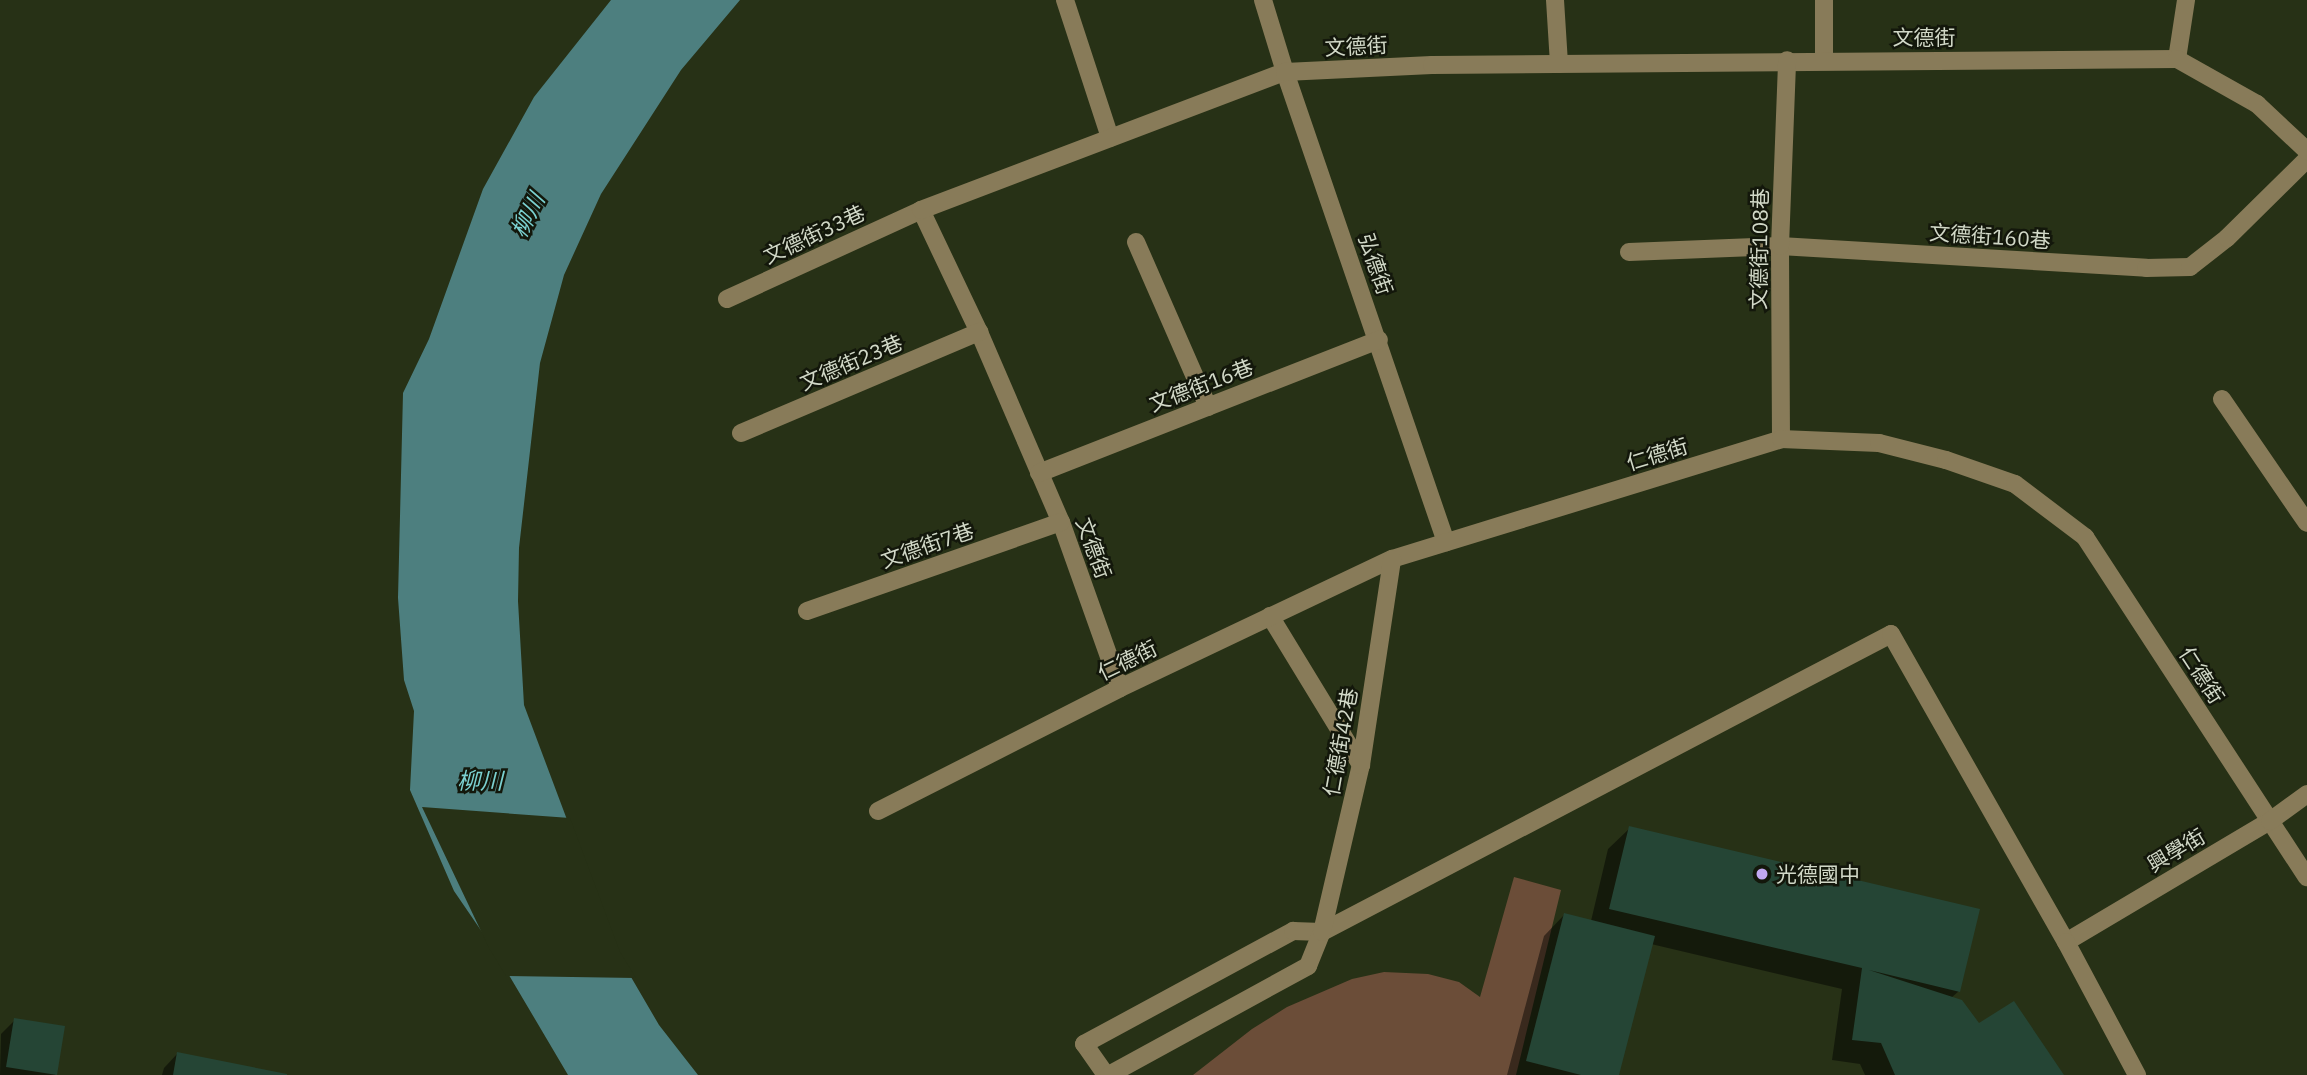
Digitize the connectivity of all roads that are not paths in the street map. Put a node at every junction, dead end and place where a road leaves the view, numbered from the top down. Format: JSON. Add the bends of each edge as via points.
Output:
{"nodes":[{"id":1,"x":1065,"y":0,"type":"edge"},
{"id":2,"x":1263,"y":0,"type":"edge"},
{"id":3,"x":1555,"y":0,"type":"edge"},
{"id":4,"x":1824,"y":0,"type":"edge"},
{"id":5,"x":2186,"y":0,"type":"edge"},
{"id":6,"x":2177,"y":59,"type":"junction"},
{"id":7,"x":1787,"y":60,"type":"junction"},
{"id":8,"x":1824,"y":60,"type":"junction"},
{"id":9,"x":1559,"y":64,"type":"junction"},
{"id":10,"x":1285,"y":72,"type":"junction"},
{"id":11,"x":1110,"y":138,"type":"junction"},
{"id":12,"x":2307,"y":151,"type":"edge"},
{"id":13,"x":2307,"y":159,"type":"edge"},
{"id":14,"x":921,"y":210,"type":"junction"},
{"id":15,"x":1136,"y":242,"type":"dead end"},
{"id":16,"x":1780,"y":246,"type":"junction"},
{"id":17,"x":1629,"y":252,"type":"dead end"},
{"id":18,"x":727,"y":299,"type":"dead end"},
{"id":19,"x":979,"y":332,"type":"junction"},
{"id":20,"x":1379,"y":340,"type":"junction"},
{"id":21,"x":2222,"y":399,"type":"dead end"},
{"id":22,"x":1208,"y":407,"type":"junction"},
{"id":23,"x":741,"y":433,"type":"dead end"},
{"id":24,"x":1781,"y":439,"type":"junction"},
{"id":25,"x":1039,"y":473,"type":"junction"},
{"id":26,"x":1061,"y":522,"type":"junction"},
{"id":27,"x":2307,"y":523,"type":"edge"},
{"id":28,"x":1446,"y":542,"type":"junction"},
{"id":29,"x":1392,"y":559,"type":"junction"},
{"id":30,"x":807,"y":611,"type":"dead end"},
{"id":31,"x":1270,"y":616,"type":"junction"},
{"id":32,"x":1120,"y":688,"type":"junction"},
{"id":33,"x":1362,"y":765,"type":"junction"},
{"id":34,"x":2307,"y":794,"type":"edge"},
{"id":35,"x":878,"y":811,"type":"dead end"},
{"id":36,"x":2270,"y":821,"type":"junction"},
{"id":37,"x":2307,"y":877,"type":"edge"},
{"id":38,"x":1322,"y":932,"type":"junction"},
{"id":39,"x":2066,"y":942,"type":"junction"},
{"id":40,"x":1108,"y":1075,"type":"edge"},
{"id":41,"x":2137,"y":1075,"type":"edge"}],
"edges":[{"from":1,"to":11,"type":"street"},
{"from":2,"to":10,"type":"street","name":"弘德街"},
{"from":3,"to":9,"type":"street"},
{"from":4,"to":8,"type":"street"},
{"from":5,"to":6,"type":"street"},
{"from":6,"to":8,"type":"street","name":"文德街"},
{"from":6,"to":12,"type":"street","name":"文德街","via":[[2257,104]]},
{"from":7,"to":8,"type":"street","name":"文德街"},
{"from":7,"to":9,"type":"street","name":"文德街"},
{"from":7,"to":16,"type":"street","name":"文德街108巷"},
{"from":9,"to":10,"type":"street","name":"文德街"},
{"from":10,"to":11,"type":"street","name":"文德街"},
{"from":10,"to":20,"type":"street","name":"弘德街"},
{"from":11,"to":14,"type":"street","name":"文德街"},
{"from":13,"to":16,"type":"street","name":"文德街160巷","via":[[2227,238],[2190,267]]},
{"from":14,"to":18,"type":"street","name":"文德街33巷"},
{"from":14,"to":19,"type":"street","name":"文德街"},
{"from":15,"to":22,"type":"street"},
{"from":16,"to":17,"type":"street","name":"文德街160巷"},
{"from":16,"to":24,"type":"street","name":"文德街108巷"},
{"from":19,"to":23,"type":"street","name":"文德街23巷"},
{"from":19,"to":25,"type":"street","name":"文德街"},
{"from":20,"to":22,"type":"street","name":"文德街16巷"},
{"from":20,"to":28,"type":"street","name":"弘德街"},
{"from":21,"to":27,"type":"street"},
{"from":22,"to":25,"type":"street","name":"文德街16巷"},
{"from":24,"to":28,"type":"street","name":"仁德街"},
{"from":24,"to":36,"type":"street","name":"仁德街","via":[[1879,443],[1946,460],[2015,484],[2085,537]]},
{"from":25,"to":26,"type":"street","name":"文德街"},
{"from":26,"to":30,"type":"street","name":"文德街7巷"},
{"from":26,"to":32,"type":"street","name":"文德街"},
{"from":28,"to":29,"type":"street","name":"仁德街"},
{"from":29,"to":31,"type":"street","name":"仁德街"},
{"from":29,"to":33,"type":"street","name":"仁德街42巷"},
{"from":31,"to":32,"type":"street","name":"仁德街"},
{"from":31,"to":33,"type":"street"},
{"from":32,"to":35,"type":"street","name":"仁德街"},
{"from":33,"to":38,"type":"street","name":"仁德街42巷"},
{"from":34,"to":36,"type":"street","name":"興學街"},
{"from":36,"to":37,"type":"street","name":"仁德街"},
{"from":36,"to":39,"type":"street","name":"興學街"},
{"from":38,"to":39,"type":"street","via":[[1891,634]]},
{"from":38,"to":40,"type":"street","name":"仁德街42巷","via":[[1308,966]]},
{"from":38,"to":40,"type":"street","via":[[1293,931],[1084,1044]]},
{"from":39,"to":41,"type":"street"}]}
